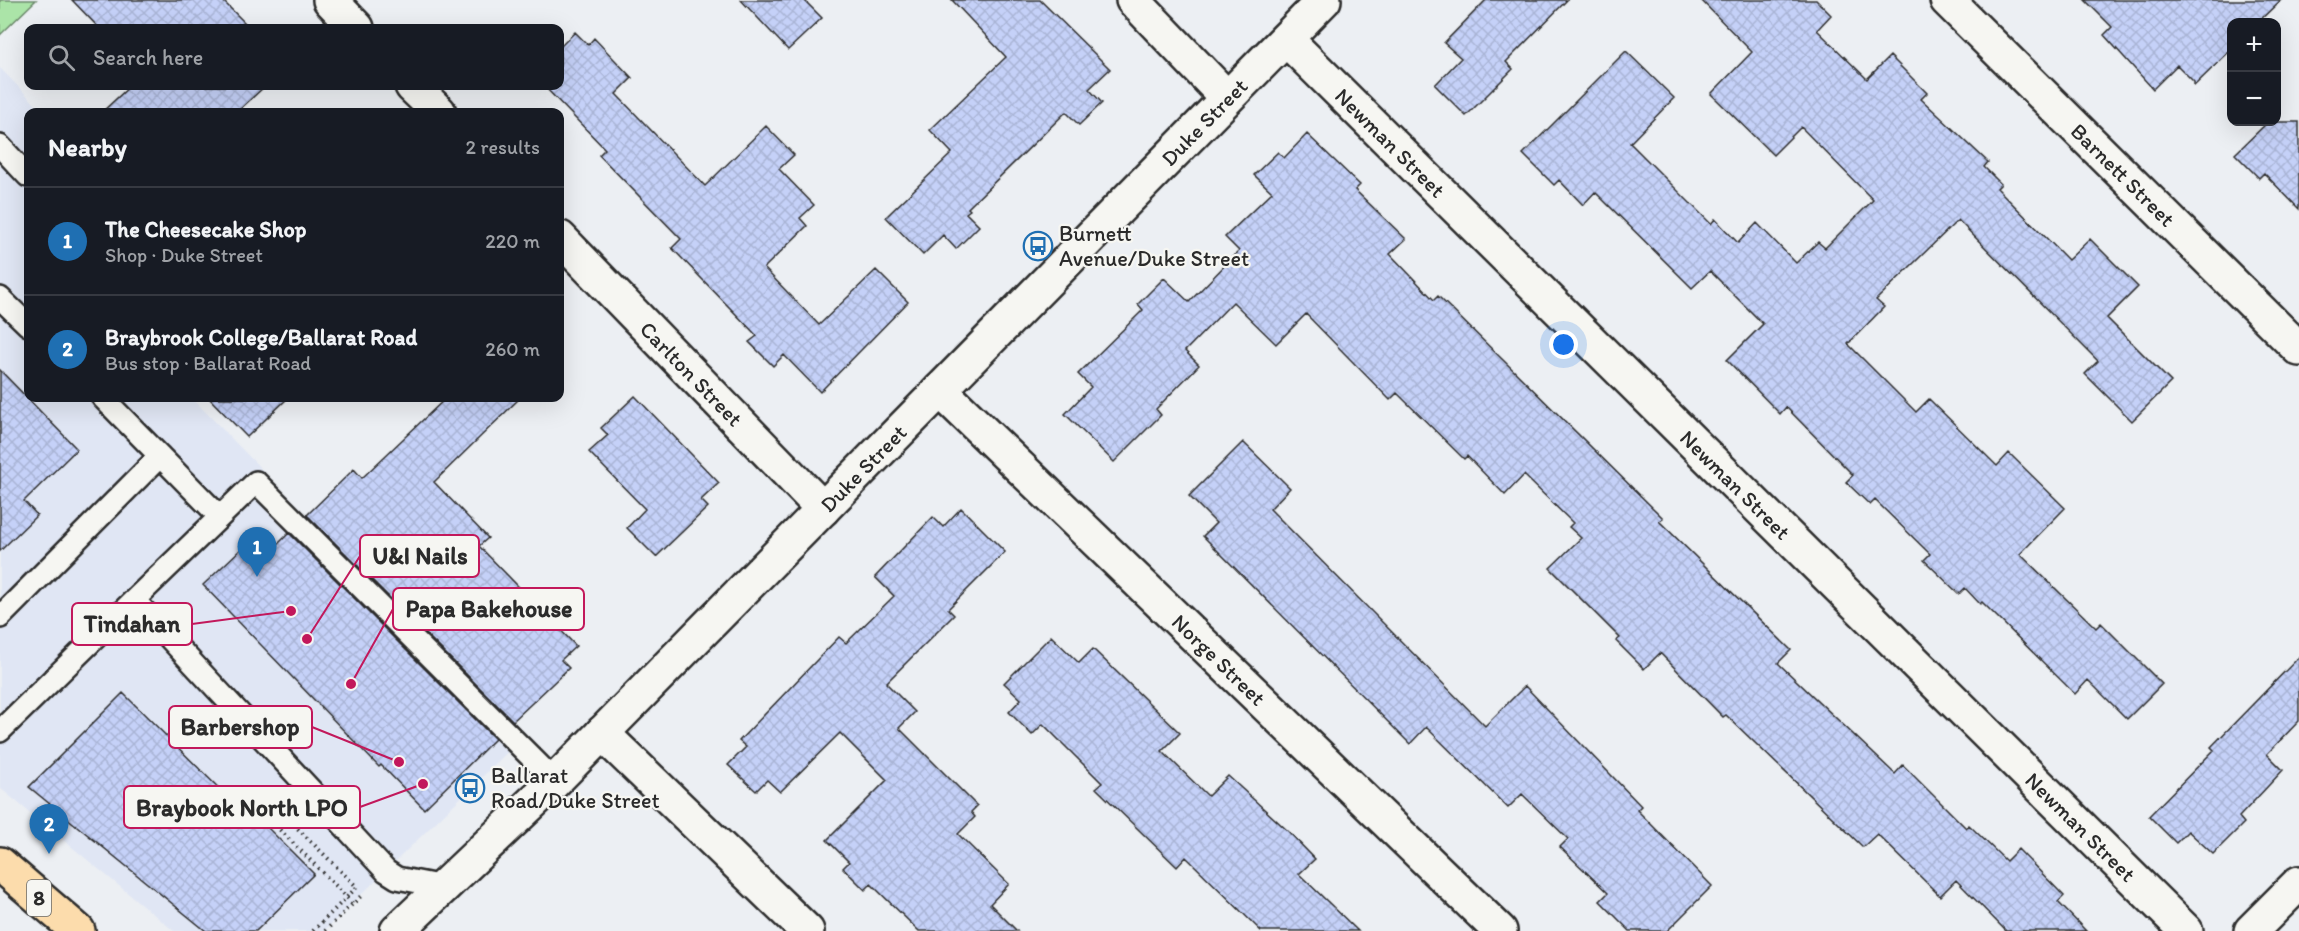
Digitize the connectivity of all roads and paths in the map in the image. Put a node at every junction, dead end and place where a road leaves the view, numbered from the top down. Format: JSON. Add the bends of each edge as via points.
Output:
{"nodes":[{"id":1,"x":330,"y":0,"type":"edge"},
{"id":2,"x":1133,"y":0,"type":"edge"},
{"id":3,"x":1324,"y":0,"type":"edge"},
{"id":4,"x":1947,"y":0,"type":"edge"},
{"id":5,"x":353,"y":24,"type":"edge"},
{"id":6,"x":1286,"y":39,"type":"junction"},
{"id":7,"x":416,"y":90,"type":"edge"},
{"id":8,"x":1227,"y":98,"type":"junction"},
{"id":9,"x":435,"y":108,"type":"edge"},
{"id":10,"x":0,"y":146,"type":"edge"},
{"id":11,"x":24,"y":172,"type":"edge"},
{"id":12,"x":564,"y":242,"type":"edge"},
{"id":13,"x":0,"y":298,"type":"edge"},
{"id":14,"x":24,"y":321,"type":"edge"},
{"id":15,"x":2299,"y":349,"type":"edge"},
{"id":16,"x":940,"y":390,"type":"junction"},
{"id":17,"x":107,"y":402,"type":"edge"},
{"id":18,"x":160,"y":456,"type":"junction"},
{"id":19,"x":823,"y":509,"type":"junction"},
{"id":20,"x":218,"y":515,"type":"junction"},
{"id":21,"x":134,"y":600,"type":"junction"},
{"id":22,"x":0,"y":617,"type":"edge"},
{"id":23,"x":0,"y":731,"type":"edge"},
{"id":24,"x":602,"y":733,"type":"junction"},
{"id":25,"x":555,"y":781,"type":"junction"},
{"id":26,"x":0,"y":864,"type":"edge"},
{"id":27,"x":2299,"y":883,"type":"edge"},
{"id":28,"x":444,"y":887,"type":"junction"},
{"id":29,"x":78,"y":931,"type":"edge"},
{"id":30,"x":313,"y":931,"type":"edge"},
{"id":31,"x":325,"y":931,"type":"edge"},
{"id":32,"x":397,"y":931,"type":"edge"},
{"id":33,"x":807,"y":931,"type":"edge"},
{"id":34,"x":1500,"y":931,"type":"edge"},
{"id":35,"x":2186,"y":931,"type":"edge"},
{"id":36,"x":2251,"y":931,"type":"edge"}],
"edges":[{"from":1,"to":5,"type":"street"},
{"from":2,"to":8,"type":"street"},
{"from":3,"to":6,"type":"street","name":"Duke Street"},
{"from":4,"to":15,"type":"street","name":"Barnett Street"},
{"from":6,"to":8,"type":"street","name":"Duke Street"},
{"from":6,"to":35,"type":"street","name":"Newman Street"},
{"from":7,"to":9,"type":"street"},
{"from":8,"to":16,"type":"street","name":"Duke Street"},
{"from":10,"to":11,"type":"lane"},
{"from":12,"to":19,"type":"street","name":"Carlton Street"},
{"from":13,"to":14,"type":"lane"},
{"from":16,"to":19,"type":"street","name":"Duke Street"},
{"from":16,"to":34,"type":"street","name":"Norge Street"},
{"from":17,"to":18,"type":"lane"},
{"from":18,"to":20,"type":"lane"},
{"from":18,"to":22,"type":"lane"},
{"from":19,"to":24,"type":"street","name":"Duke Street"},
{"from":20,"to":21,"type":"lane"},
{"from":20,"to":25,"type":"lane","via":[[256,482]]},
{"from":21,"to":23,"type":"lane"},
{"from":21,"to":28,"type":"lane","via":[[386,871],[397,878]]},
{"from":24,"to":25,"type":"street","name":"Duke Street"},
{"from":24,"to":33,"type":"street"},
{"from":25,"to":28,"type":"street","name":"Duke Street"},
{"from":26,"to":29,"type":"highway","number":"8"},
{"from":27,"to":36,"type":"street"},
{"from":28,"to":32,"type":"street","name":"Duke Street"},
{"from":30,"to":31,"type":"path","bridge":true,"via":[[357,887],[282,813],[272,822],[339,890],[353,904]]}]}
